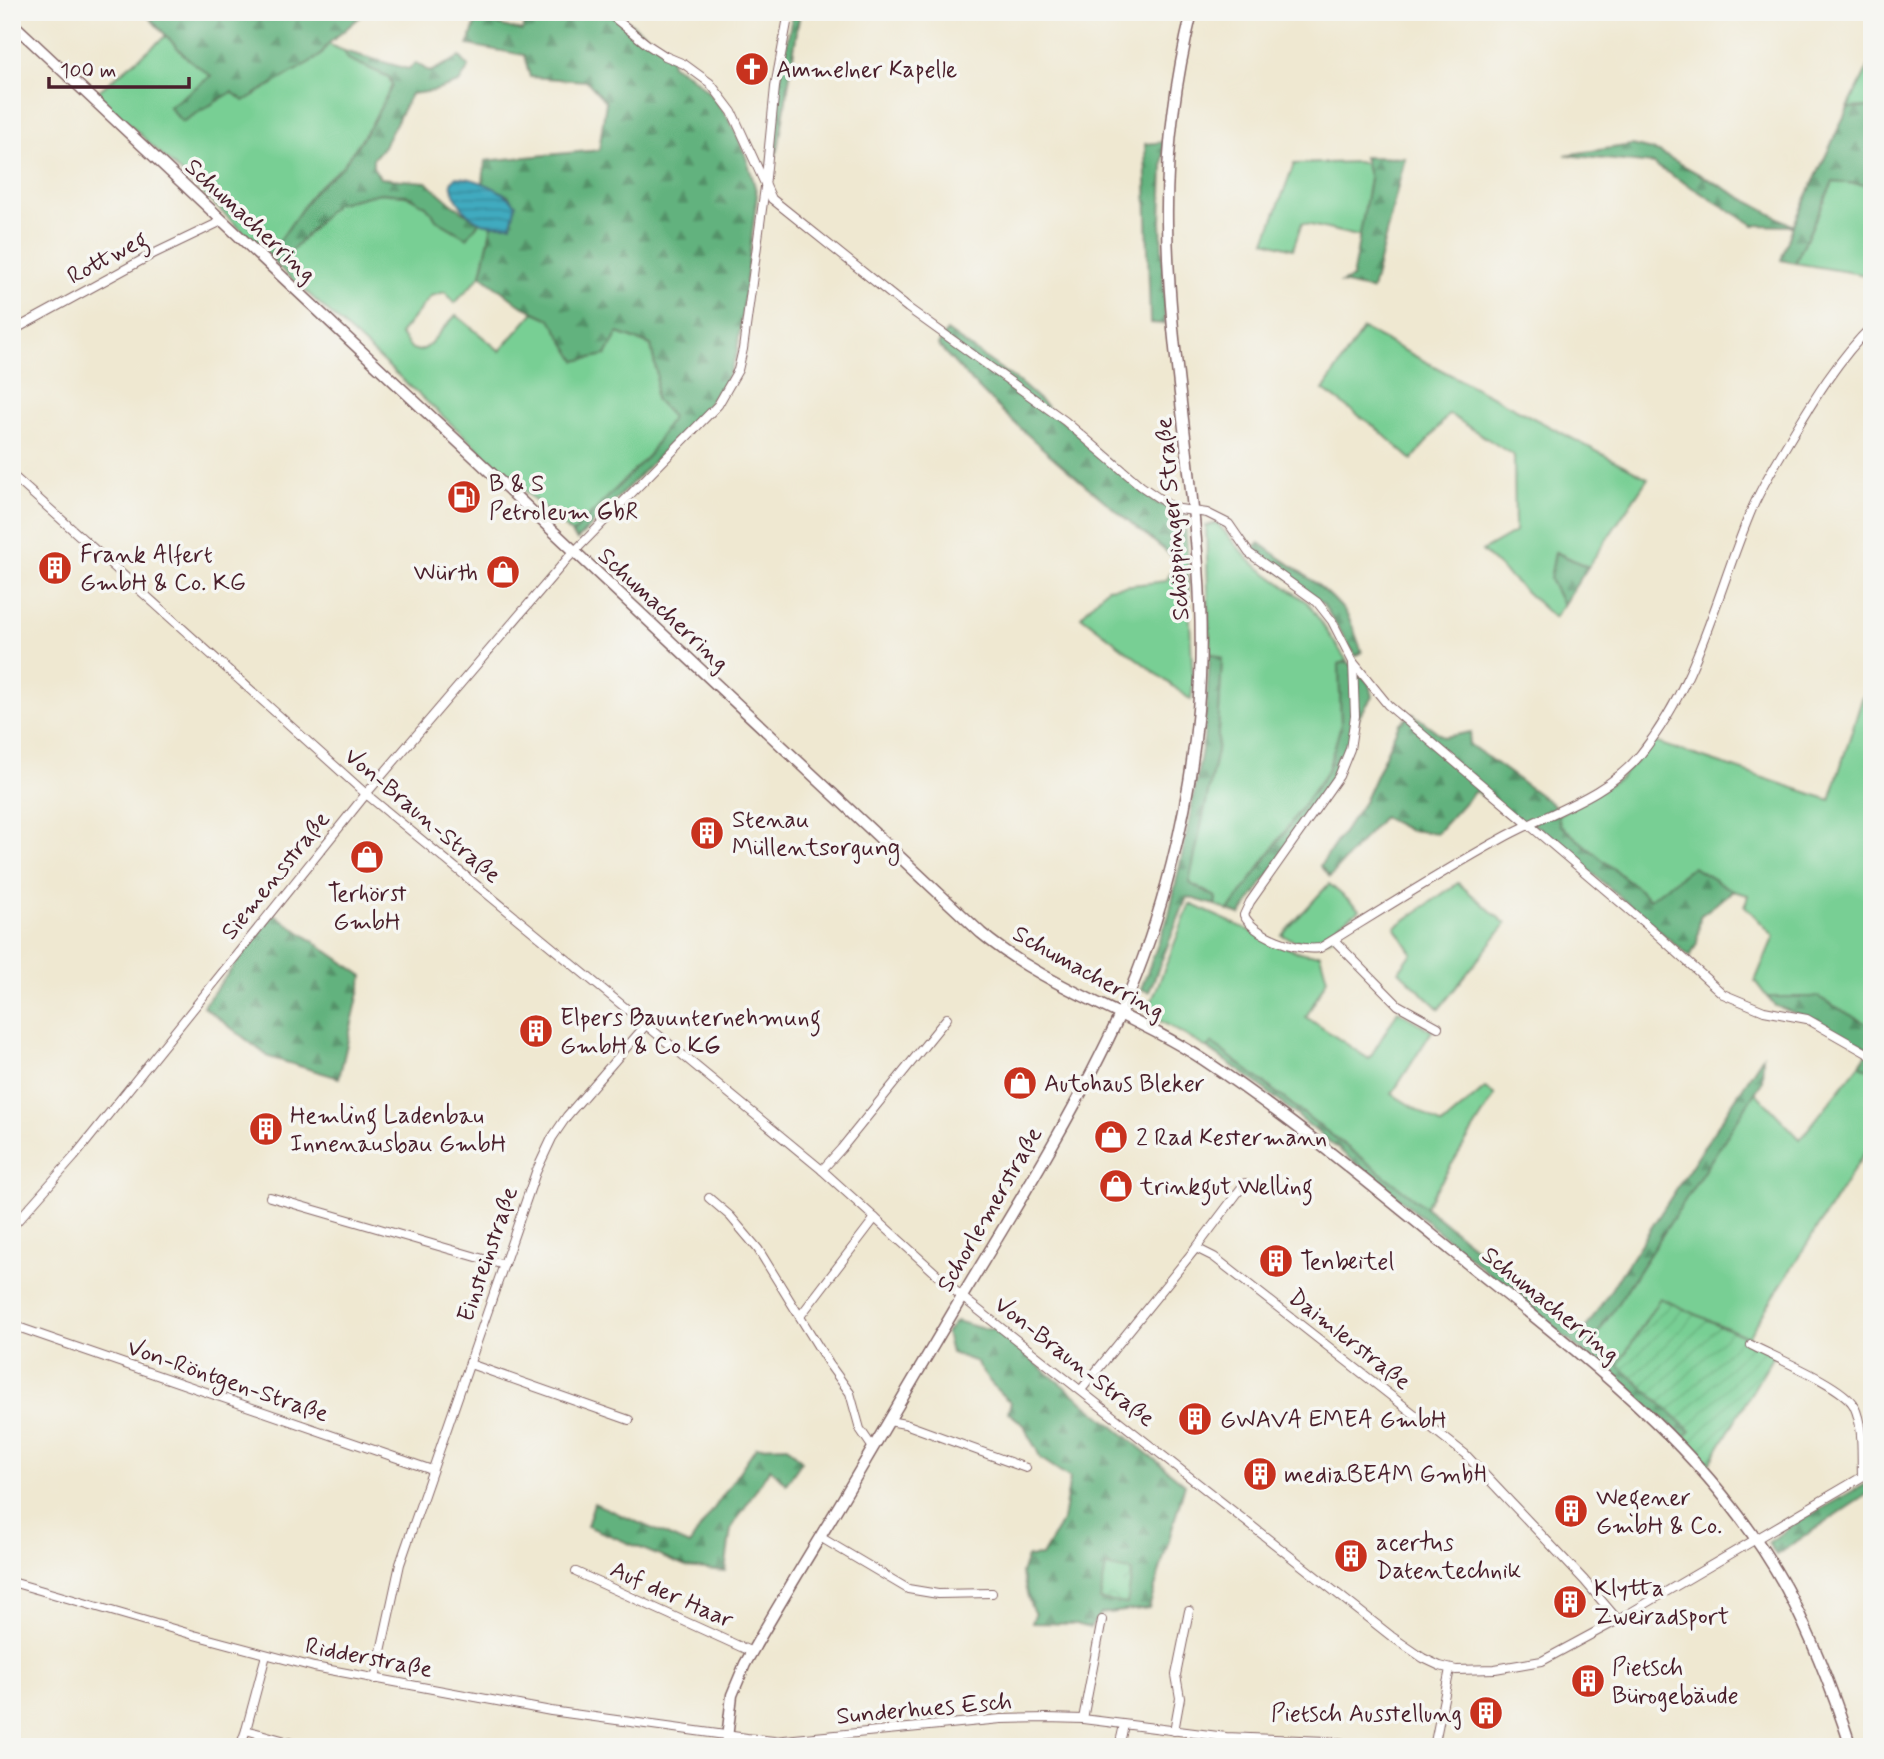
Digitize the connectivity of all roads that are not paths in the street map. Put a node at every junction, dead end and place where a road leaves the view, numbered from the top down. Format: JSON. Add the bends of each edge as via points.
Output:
{"nodes":[{"id":1,"x":607,"y":12,"type":"edge"},
{"id":2,"x":789,"y":12,"type":"edge"},
{"id":3,"x":1192,"y":12,"type":"edge"},
{"id":4,"x":12,"y":23,"type":"edge"},
{"id":5,"x":765,"y":187,"type":"junction"},
{"id":6,"x":222,"y":221,"type":"junction"},
{"id":7,"x":1872,"y":326,"type":"edge"},
{"id":8,"x":12,"y":331,"type":"edge"},
{"id":9,"x":12,"y":475,"type":"edge"},
{"id":10,"x":1195,"y":512,"type":"junction"},
{"id":11,"x":574,"y":553,"type":"junction"},
{"id":12,"x":1353,"y":663,"type":"junction"},
{"id":13,"x":366,"y":794,"type":"junction"},
{"id":14,"x":1527,"y":824,"type":"junction"},
{"id":15,"x":1334,"y":940,"type":"junction"},
{"id":16,"x":1120,"y":1014,"type":"junction"},
{"id":17,"x":947,"y":1018,"type":"dead end"},
{"id":18,"x":645,"y":1026,"type":"junction"},
{"id":19,"x":1438,"y":1027,"type":"dead end"},
{"id":20,"x":1872,"y":1056,"type":"edge"},
{"id":21,"x":821,"y":1170,"type":"junction"},
{"id":22,"x":1245,"y":1183,"type":"dead end"},
{"id":23,"x":270,"y":1197,"type":"dead end"},
{"id":24,"x":709,"y":1198,"type":"dead end"},
{"id":25,"x":875,"y":1218,"type":"junction"},
{"id":26,"x":12,"y":1227,"type":"edge"},
{"id":27,"x":1196,"y":1248,"type":"junction"},
{"id":28,"x":504,"y":1265,"type":"junction"},
{"id":29,"x":962,"y":1297,"type":"junction"},
{"id":30,"x":801,"y":1315,"type":"junction"},
{"id":31,"x":12,"y":1325,"type":"edge"},
{"id":32,"x":1751,"y":1345,"type":"dead end"},
{"id":33,"x":470,"y":1364,"type":"junction"},
{"id":34,"x":1081,"y":1390,"type":"junction"},
{"id":35,"x":629,"y":1420,"type":"dead end"},
{"id":36,"x":889,"y":1421,"type":"junction"},
{"id":37,"x":873,"y":1448,"type":"junction"},
{"id":38,"x":1026,"y":1468,"type":"dead end"},
{"id":39,"x":432,"y":1471,"type":"junction"},
{"id":40,"x":1872,"y":1471,"type":"edge"},
{"id":41,"x":1862,"y":1476,"type":"junction"},
{"id":42,"x":820,"y":1537,"type":"junction"},
{"id":43,"x":1755,"y":1540,"type":"junction"},
{"id":44,"x":576,"y":1572,"type":"dead end"},
{"id":45,"x":12,"y":1582,"type":"edge"},
{"id":46,"x":992,"y":1593,"type":"dead end"},
{"id":47,"x":1189,"y":1611,"type":"dead end"},
{"id":48,"x":1102,"y":1620,"type":"dead end"},
{"id":49,"x":1618,"y":1620,"type":"junction"},
{"id":50,"x":752,"y":1652,"type":"junction"},
{"id":51,"x":266,"y":1655,"type":"junction"},
{"id":52,"x":1450,"y":1668,"type":"junction"},
{"id":53,"x":375,"y":1679,"type":"junction"},
{"id":54,"x":1083,"y":1719,"type":"junction"},
{"id":55,"x":1124,"y":1725,"type":"junction"},
{"id":56,"x":246,"y":1730,"type":"junction"},
{"id":57,"x":1174,"y":1731,"type":"junction"},
{"id":58,"x":727,"y":1741,"type":"edge"},
{"id":59,"x":240,"y":1747,"type":"edge"},
{"id":60,"x":307,"y":1747,"type":"edge"},
{"id":61,"x":1119,"y":1747,"type":"edge"},
{"id":62,"x":1381,"y":1747,"type":"edge"},
{"id":63,"x":1434,"y":1747,"type":"edge"},
{"id":64,"x":1851,"y":1747,"type":"edge"}],
"edges":[{"from":1,"to":5,"type":"street","via":[[648,45],[710,83],[732,112]]},
{"from":2,"to":5,"type":"street","name":"Siemensstraße","via":[[775,88]]},
{"from":3,"to":10,"type":"main road","name":"Schöppinger Straße","via":[[1176,90],[1167,225]]},
{"from":4,"to":6,"type":"main road","name":"Schumacherring"},
{"from":5,"to":10,"type":"street","via":[[772,199],[908,308],[1065,421],[1141,486],[1173,508]]},
{"from":5,"to":11,"type":"street","name":"Siemensstraße","via":[[743,349],[729,388],[690,435]]},
{"from":6,"to":8,"type":"street","name":"Rottweg"},
{"from":6,"to":11,"type":"main road","name":"Schumacherring"},
{"from":7,"to":14,"type":"street","via":[[1838,366],[1763,487],[1699,656],[1639,757],[1620,774],[1560,810]]},
{"from":9,"to":13,"type":"street","name":"Von-Braun-Straße"},
{"from":10,"to":12,"type":"street","via":[[1225,520],[1249,553],[1317,602]]},
{"from":10,"to":16,"type":"main road","name":"Schöppinger Straße","via":[[1202,627],[1191,771],[1166,882]]},
{"from":11,"to":13,"type":"street","name":"Siemensstraße"},
{"from":11,"to":16,"type":"main road","name":"Schumacherring","via":[[988,940],[1024,966]]},
{"from":12,"to":14,"type":"street","via":[[1388,705]]},
{"from":12,"to":15,"type":"street","via":[[1352,738],[1339,776],[1244,915],[1249,925],[1291,946],[1306,950]]},
{"from":13,"to":18,"type":"street","name":"Von-Braun-Straße"},
{"from":13,"to":26,"type":"street","name":"Siemensstraße","via":[[74,1157]]},
{"from":14,"to":15,"type":"street"},
{"from":14,"to":20,"type":"street","via":[[1723,994],[1764,1011],[1807,1019]]},
{"from":15,"to":19,"type":"street","via":[[1398,1005]]},
{"from":16,"to":29,"type":"main road","name":"Schorlemerstraße","via":[[1060,1129]]},
{"from":16,"to":43,"type":"main road","name":"Schumacherring","via":[[1201,1058],[1261,1100],[1599,1369],[1703,1471]]},
{"from":17,"to":21,"type":"street"},
{"from":18,"to":21,"type":"street","name":"Von-Braun-Straße"},
{"from":18,"to":28,"type":"street","name":"Einsteinstraße","via":[[552,1138]]},
{"from":21,"to":25,"type":"street","name":"Von-Braun-Straße"},
{"from":22,"to":27,"type":"street"},
{"from":23,"to":28,"type":"street"},
{"from":24,"to":30,"type":"street","via":[[758,1249]]},
{"from":25,"to":29,"type":"street","name":"Von-Braun-Straße"},
{"from":25,"to":30,"type":"street"},
{"from":27,"to":34,"type":"street"},
{"from":27,"to":49,"type":"street","name":"Daimlerstraße","via":[[1214,1256],[1465,1454]]},
{"from":28,"to":33,"type":"street","name":"Einsteinstraße"},
{"from":29,"to":34,"type":"street","name":"Von-Braun-Straße"},
{"from":29,"to":36,"type":"main road","name":"Schorlemerstraße"},
{"from":30,"to":37,"type":"street","via":[[850,1393],[860,1429]]},
{"from":31,"to":39,"type":"street","name":"Von-Röntgen-Straße"},
{"from":32,"to":41,"type":"street","via":[[1849,1398],[1858,1418]]},
{"from":33,"to":35,"type":"street"},
{"from":33,"to":39,"type":"street","name":"Einsteinstraße"},
{"from":34,"to":52,"type":"street","name":"Von-Braun-Straße","via":[[1399,1642]]},
{"from":36,"to":37,"type":"main road","name":"Schorlemerstraße"},
{"from":36,"to":38,"type":"street"},
{"from":37,"to":42,"type":"main road","name":"Schorlemerstraße"},
{"from":39,"to":53,"type":"street","name":"Einsteinstraße","via":[[400,1564]]},
{"from":40,"to":41,"type":"street","name":"Von-Braun-Straße"},
{"from":41,"to":43,"type":"street","name":"Von-Braun-Straße"},
{"from":42,"to":46,"type":"street","via":[[908,1589],[939,1594]]},
{"from":42,"to":50,"type":"main road","name":"Schorlemerstraße"},
{"from":43,"to":49,"type":"street","name":"Von-Braun-Straße"},
{"from":43,"to":64,"type":"main road","name":"Schumacherring","via":[[1814,1645]]},
{"from":44,"to":50,"type":"street","name":"Auf der Haar"},
{"from":45,"to":51,"type":"street","name":"Ridderstraße"},
{"from":47,"to":57,"type":"street","via":[[1176,1675],[1180,1704]]},
{"from":48,"to":54,"type":"street"},
{"from":49,"to":52,"type":"street","name":"Von-Braun-Straße","via":[[1542,1661],[1474,1671]]},
{"from":50,"to":58,"type":"main road","name":"Schorlemerstraße","via":[[732,1695]]},
{"from":51,"to":53,"type":"street","name":"Ridderstraße"},
{"from":51,"to":56,"type":"street"},
{"from":52,"to":63,"type":"street"},
{"from":53,"to":58,"type":"street","name":"Ridderstraße"},
{"from":54,"to":55,"type":"street","name":"Sunderhues Esch"},
{"from":54,"to":58,"type":"street","name":"Sunderhues Esch","via":[[1001,1719],[774,1741]]},
{"from":55,"to":57,"type":"street","name":"Sunderhues Esch"},
{"from":55,"to":61,"type":"street"},
{"from":56,"to":59,"type":"street"},
{"from":56,"to":60,"type":"street"},
{"from":57,"to":62,"type":"street","name":"Sunderhues Esch"}]}
